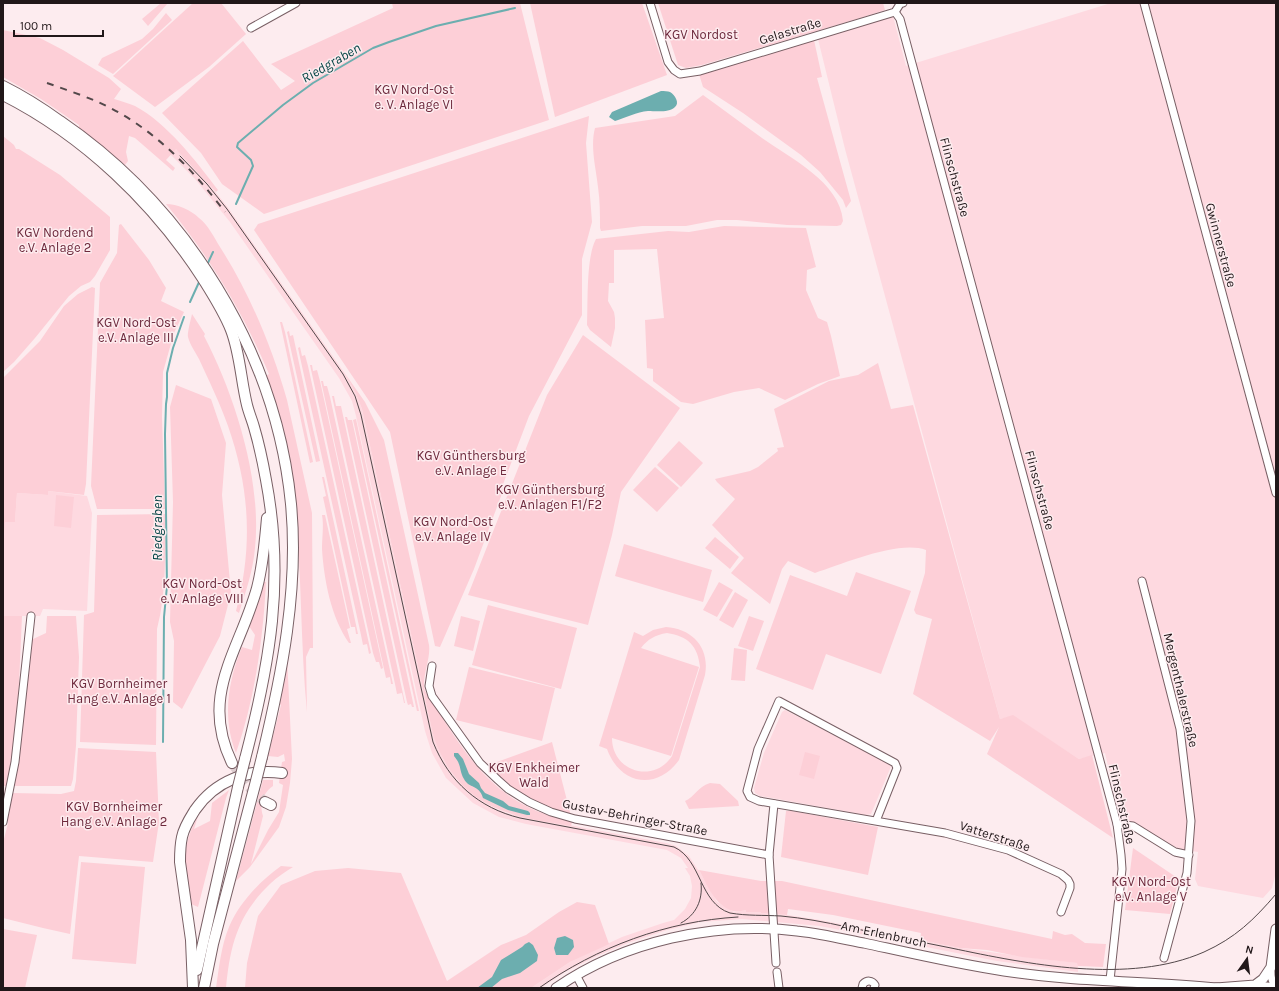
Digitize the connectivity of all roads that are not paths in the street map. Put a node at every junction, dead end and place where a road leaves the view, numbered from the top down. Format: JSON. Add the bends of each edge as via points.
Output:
{"nodes":[{"id":1,"x":296,"y":3,"type":"edge"},
{"id":2,"x":650,"y":3,"type":"edge"},
{"id":3,"x":903,"y":3,"type":"edge"},
{"id":4,"x":1144,"y":3,"type":"edge"},
{"id":5,"x":895,"y":12,"type":"junction"},
{"id":6,"x":251,"y":28,"type":"dead end"},
{"id":7,"x":3,"y":86,"type":"edge"},
{"id":8,"x":3,"y":95,"type":"edge"},
{"id":9,"x":74,"y":135,"type":"junction"},
{"id":10,"x":230,"y":318,"type":"junction"},
{"id":11,"x":1276,"y":493,"type":"edge"},
{"id":12,"x":269,"y":500,"type":"junction"},
{"id":13,"x":1142,"y":581,"type":"dead end"},
{"id":14,"x":32,"y":616,"type":"dead end"},
{"id":15,"x":432,"y":666,"type":"dead end"},
{"id":16,"x":232,"y":763,"type":"tunnel mouth"},
{"id":17,"x":282,"y":773,"type":"dead end"},
{"id":18,"x":774,"y":804,"type":"junction"},
{"id":19,"x":3,"y":822,"type":"edge"},
{"id":20,"x":876,"y":822,"type":"junction"},
{"id":21,"x":1117,"y":824,"type":"junction"},
{"id":22,"x":769,"y":854,"type":"junction"},
{"id":23,"x":1189,"y":854,"type":"junction"},
{"id":24,"x":1061,"y":912,"type":"dead end"},
{"id":25,"x":774,"y":929,"type":"junction"},
{"id":26,"x":1276,"y":933,"type":"edge"},
{"id":27,"x":1164,"y":958,"type":"dead end"},
{"id":28,"x":776,"y":963,"type":"dead end"},
{"id":29,"x":1271,"y":967,"type":"junction"},
{"id":30,"x":777,"y":972,"type":"dead end"},
{"id":31,"x":576,"y":975,"type":"junction"},
{"id":32,"x":1110,"y":980,"type":"junction"},
{"id":33,"x":1255,"y":985,"type":"junction"},
{"id":34,"x":1174,"y":986,"type":"edge"},
{"id":35,"x":1276,"y":987,"type":"edge"},
{"id":36,"x":194,"y":988,"type":"edge"},
{"id":37,"x":204,"y":988,"type":"edge"},
{"id":38,"x":556,"y":988,"type":"edge"},
{"id":39,"x":583,"y":988,"type":"edge"},
{"id":40,"x":778,"y":988,"type":"edge"},
{"id":41,"x":862,"y":988,"type":"edge"},
{"id":42,"x":874,"y":988,"type":"edge"},
{"id":43,"x":1217,"y":988,"type":"edge"}],
"edges":[{"from":1,"to":6,"type":"street"},
{"from":2,"to":5,"type":"street","name":"Gelastraße","via":[[668,62],[680,74],[700,71]]},
{"from":3,"to":5,"type":"street"},
{"from":4,"to":11,"type":"street","name":"Gwinnerstraße"},
{"from":5,"to":21,"type":"street","name":"Flinschstraße","via":[[900,19]]},
{"from":7,"to":9,"type":"highway","via":[[43,109]]},
{"from":8,"to":9,"type":"highway"},
{"from":9,"to":10,"type":"highway","via":[[156,216],[192,262]]},
{"from":10,"to":12,"type":"highway"},
{"from":10,"to":37,"type":"highway","bridge":true,"via":[[256,367],[273,414],[283,456],[291,509],[292,578],[287,634],[274,708]]},
{"from":12,"to":16,"type":"highway","via":[[265,549],[258,587],[226,670],[220,698],[222,735]]},
{"from":12,"to":36,"type":"highway","bridge":true,"via":[[275,553],[273,622],[264,681]]},
{"from":13,"to":23,"type":"street","name":"Mergenthalerstraße","via":[[1180,729],[1191,821]]},
{"from":14,"to":19,"type":"street","via":[[15,762]]},
{"from":15,"to":22,"type":"street","name":"Gustav-Behringer-Straße","via":[[429,686],[432,696],[480,763],[508,789],[529,802],[575,819]]},
{"from":17,"to":36,"type":"highway","via":[[250,773],[228,781],[202,800],[186,826],[182,837],[180,862],[191,940]]},
{"from":18,"to":20,"type":"street","name":"Vatterstraße"},
{"from":18,"to":20,"type":"street","name":"Vatterstraße","via":[[755,800],[750,797],[747,788],[758,750],[779,701],[895,763],[897,768]]},
{"from":18,"to":22,"type":"street"},
{"from":20,"to":24,"type":"street","name":"Vatterstraße","via":[[945,833],[996,846],[1061,874],[1070,884]]},
{"from":21,"to":23,"type":"street","via":[[1133,826],[1175,852]]},
{"from":21,"to":32,"type":"street","name":"Flinschstraße","via":[[1122,869]]},
{"from":22,"to":25,"type":"street"},
{"from":23,"to":27,"type":"street","name":"Mergenthalerstraße","via":[[1186,879]]},
{"from":25,"to":28,"type":"street"},
{"from":25,"to":31,"type":"main road","name":"Am Erlenbruch","via":[[716,931],[669,939],[614,957]]},
{"from":25,"to":32,"type":"main road","name":"Am Erlenbruch","via":[[823,935],[1003,971]]},
{"from":26,"to":29,"type":"main road"},
{"from":29,"to":33,"type":"main road"},
{"from":29,"to":35,"type":"street","via":[[1271,978]]},
{"from":30,"to":40,"type":"street"},
{"from":31,"to":38,"type":"main road","name":"Am Erlenbruch"},
{"from":31,"to":39,"type":"street"},
{"from":32,"to":34,"type":"main road","name":"Am Erlenbruch"},
{"from":33,"to":35,"type":"street"},
{"from":33,"to":43,"type":"main road","name":"Am Erlenbruch"},
{"from":34,"to":43,"type":"main road","name":"Am Erlenbruch"},
{"from":41,"to":42,"type":"street","via":[[866,981],[870,981],[875,985]]}]}
